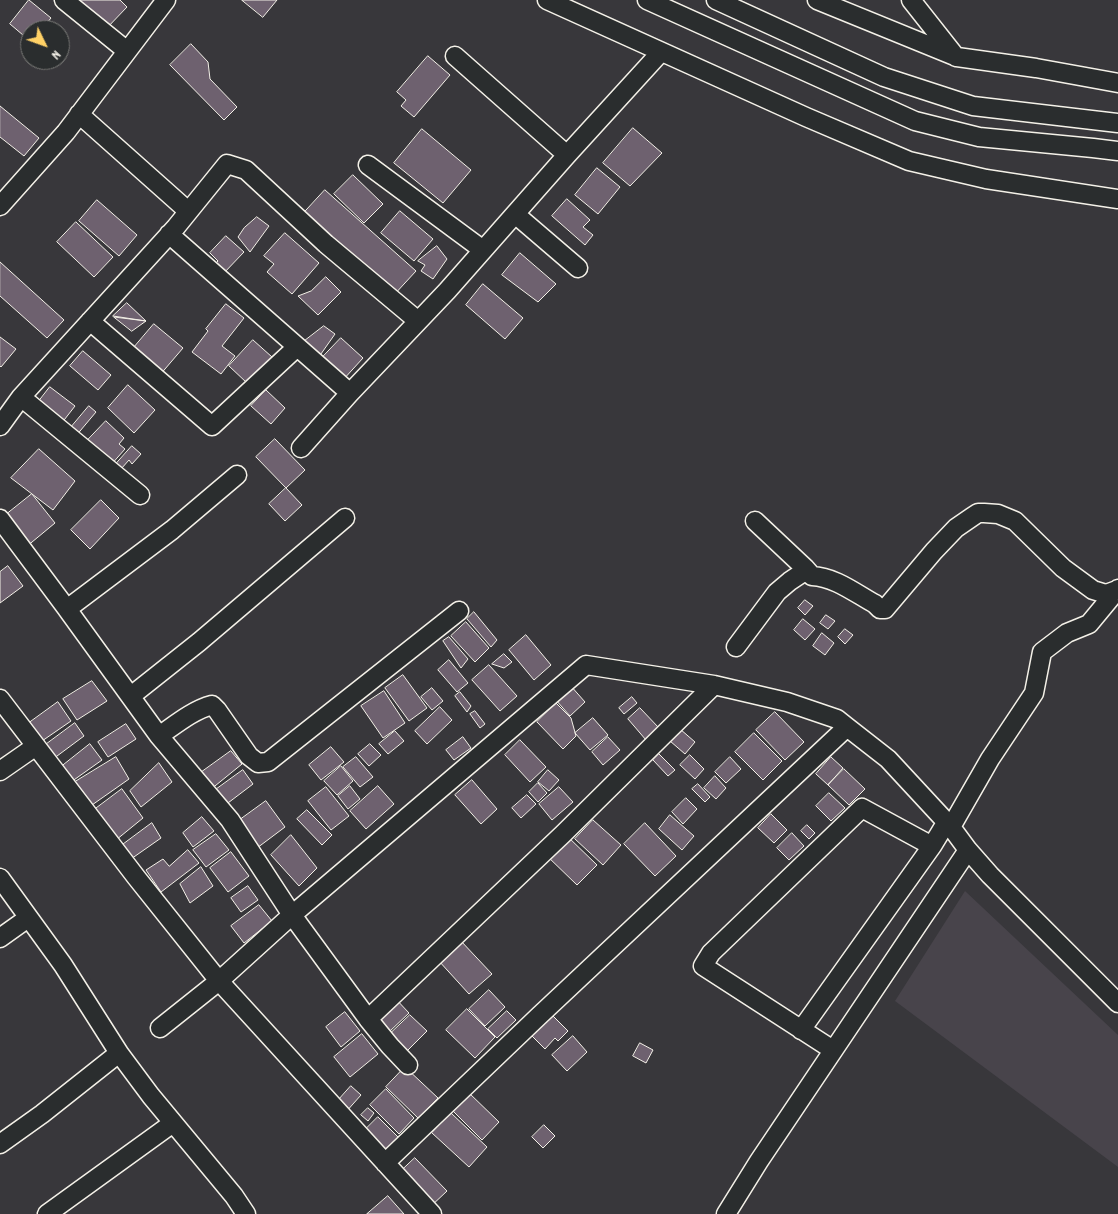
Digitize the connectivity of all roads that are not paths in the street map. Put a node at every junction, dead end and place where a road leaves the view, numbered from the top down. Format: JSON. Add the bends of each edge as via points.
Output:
{"nodes":[{"id":1,"x":64,"y":0,"type":"edge"},
{"id":2,"x":166,"y":0,"type":"edge"},
{"id":3,"x":547,"y":0,"type":"edge"},
{"id":4,"x":647,"y":0,"type":"edge"},
{"id":5,"x":716,"y":0,"type":"edge"},
{"id":6,"x":817,"y":0,"type":"edge"},
{"id":7,"x":911,"y":0,"type":"edge"},
{"id":8,"x":127,"y":51,"type":"junction"},
{"id":9,"x":661,"y":52,"type":"junction"},
{"id":10,"x":454,"y":56,"type":"dead end"},
{"id":11,"x":957,"y":58,"type":"junction"},
{"id":12,"x":1118,"y":83,"type":"edge"},
{"id":13,"x":79,"y":114,"type":"junction"},
{"id":14,"x":1118,"y":123,"type":"edge"},
{"id":15,"x":1118,"y":151,"type":"edge"},
{"id":16,"x":567,"y":155,"type":"junction"},
{"id":17,"x":368,"y":165,"type":"dead end"},
{"id":18,"x":1118,"y":199,"type":"edge"},
{"id":19,"x":0,"y":206,"type":"edge"},
{"id":20,"x":188,"y":211,"type":"junction"},
{"id":21,"x":515,"y":214,"type":"junction"},
{"id":22,"x":169,"y":234,"type":"junction"},
{"id":23,"x":483,"y":250,"type":"junction"},
{"id":24,"x":578,"y":268,"type":"dead end"},
{"id":25,"x":90,"y":321,"type":"junction"},
{"id":26,"x":418,"y":321,"type":"junction"},
{"id":27,"x":297,"y":347,"type":"junction"},
{"id":28,"x":350,"y":393,"type":"junction"},
{"id":29,"x":21,"y":398,"type":"junction"},
{"id":30,"x":0,"y":426,"type":"edge"},
{"id":31,"x":301,"y":448,"type":"dead end"},
{"id":32,"x":237,"y":475,"type":"dead end"},
{"id":33,"x":140,"y":495,"type":"dead end"},
{"id":34,"x":345,"y":518,"type":"dead end"},
{"id":35,"x":0,"y":519,"type":"edge"},
{"id":36,"x":755,"y":521,"type":"dead end"},
{"id":37,"x":805,"y":568,"type":"junction"},
{"id":38,"x":1117,"y":590,"type":"edge"},
{"id":39,"x":67,"y":609,"type":"junction"},
{"id":40,"x":458,"y":611,"type":"dead end"},
{"id":41,"x":736,"y":647,"type":"dead end"},
{"id":42,"x":714,"y":685,"type":"junction"},
{"id":43,"x":131,"y":696,"type":"junction"},
{"id":44,"x":0,"y":698,"type":"edge"},
{"id":45,"x":847,"y":727,"type":"junction"},
{"id":46,"x":160,"y":736,"type":"junction"},
{"id":47,"x":36,"y":746,"type":"junction"},
{"id":48,"x":0,"y":770,"type":"edge"},
{"id":49,"x":948,"y":825,"type":"junction"},
{"id":50,"x":932,"y":846,"type":"junction"},
{"id":51,"x":968,"y":850,"type":"junction"},
{"id":52,"x":0,"y":878,"type":"edge"},
{"id":53,"x":292,"y":915,"type":"junction"},
{"id":54,"x":28,"y":918,"type":"junction"},
{"id":55,"x":0,"y":938,"type":"edge"},
{"id":56,"x":219,"y":981,"type":"junction"},
{"id":57,"x":1118,"y":1003,"type":"edge"},
{"id":58,"x":368,"y":1019,"type":"junction"},
{"id":59,"x":160,"y":1028,"type":"dead end"},
{"id":60,"x":802,"y":1030,"type":"junction"},
{"id":61,"x":833,"y":1050,"type":"junction"},
{"id":62,"x":119,"y":1053,"type":"junction"},
{"id":63,"x":408,"y":1064,"type":"dead end"},
{"id":64,"x":173,"y":1123,"type":"junction"},
{"id":65,"x":0,"y":1144,"type":"edge"},
{"id":66,"x":385,"y":1164,"type":"junction"},
{"id":67,"x":47,"y":1214,"type":"edge"},
{"id":68,"x":246,"y":1214,"type":"edge"},
{"id":69,"x":432,"y":1214,"type":"edge"},
{"id":70,"x":726,"y":1214,"type":"edge"}],
"edges":[{"from":1,"to":8,"type":"street"},
{"from":2,"to":8,"type":"street"},
{"from":3,"to":9,"type":"street"},
{"from":4,"to":15,"type":"street","via":[[915,121],[979,137]]},
{"from":5,"to":14,"type":"street","via":[[884,77],[973,106]]},
{"from":6,"to":11,"type":"street"},
{"from":7,"to":11,"type":"street"},
{"from":8,"to":13,"type":"street"},
{"from":9,"to":16,"type":"street"},
{"from":9,"to":18,"type":"street","via":[[909,161],[986,180]]},
{"from":10,"to":16,"type":"street"},
{"from":11,"to":12,"type":"street"},
{"from":13,"to":19,"type":"street"},
{"from":13,"to":20,"type":"street"},
{"from":16,"to":21,"type":"street"},
{"from":17,"to":23,"type":"street"},
{"from":20,"to":22,"type":"street"},
{"from":20,"to":26,"type":"street","via":[[227,164],[246,170],[326,244]]},
{"from":21,"to":23,"type":"street"},
{"from":21,"to":24,"type":"street"},
{"from":22,"to":25,"type":"street"},
{"from":22,"to":27,"type":"street"},
{"from":23,"to":26,"type":"street"},
{"from":25,"to":27,"type":"street","via":[[212,426]]},
{"from":25,"to":29,"type":"street"},
{"from":26,"to":28,"type":"street"},
{"from":27,"to":28,"type":"street"},
{"from":28,"to":31,"type":"street"},
{"from":29,"to":30,"type":"street"},
{"from":29,"to":33,"type":"street"},
{"from":32,"to":39,"type":"street","via":[[172,530]]},
{"from":34,"to":43,"type":"street"},
{"from":35,"to":39,"type":"street"},
{"from":36,"to":37,"type":"street"},
{"from":37,"to":38,"type":"street","via":[[812,576],[830,579],[885,609],[956,528],[984,512],[1015,521],[1064,568],[1093,590],[1106,594]]},
{"from":37,"to":41,"type":"street","via":[[777,592]]},
{"from":38,"to":49,"type":"street","via":[[1089,624],[1067,633],[1042,652],[1034,693]]},
{"from":39,"to":43,"type":"street"},
{"from":40,"to":46,"type":"street","via":[[268,762],[258,763],[249,756],[212,705],[185,718]]},
{"from":42,"to":45,"type":"street","via":[[787,702],[837,719]]},
{"from":42,"to":53,"type":"street","via":[[586,665]]},
{"from":42,"to":58,"type":"street"},
{"from":43,"to":46,"type":"street"},
{"from":44,"to":47,"type":"street"},
{"from":45,"to":49,"type":"street","via":[[888,759]]},
{"from":45,"to":66,"type":"street"},
{"from":46,"to":53,"type":"street","via":[[230,820]]},
{"from":47,"to":48,"type":"street"},
{"from":47,"to":56,"type":"street"},
{"from":49,"to":50,"type":"street"},
{"from":49,"to":51,"type":"street"},
{"from":50,"to":60,"type":"street"},
{"from":50,"to":60,"type":"street","via":[[862,808],[712,953],[703,966]]},
{"from":51,"to":57,"type":"street"},
{"from":51,"to":61,"type":"street"},
{"from":52,"to":54,"type":"street"},
{"from":53,"to":56,"type":"street"},
{"from":53,"to":58,"type":"street"},
{"from":54,"to":55,"type":"street"},
{"from":54,"to":62,"type":"street","via":[[63,965]]},
{"from":56,"to":59,"type":"street"},
{"from":56,"to":66,"type":"street"},
{"from":58,"to":63,"type":"street"},
{"from":60,"to":61,"type":"street"},
{"from":61,"to":70,"type":"street"},
{"from":62,"to":64,"type":"street"},
{"from":62,"to":65,"type":"street"},
{"from":64,"to":67,"type":"street"},
{"from":64,"to":68,"type":"street"},
{"from":66,"to":69,"type":"street"}]}
